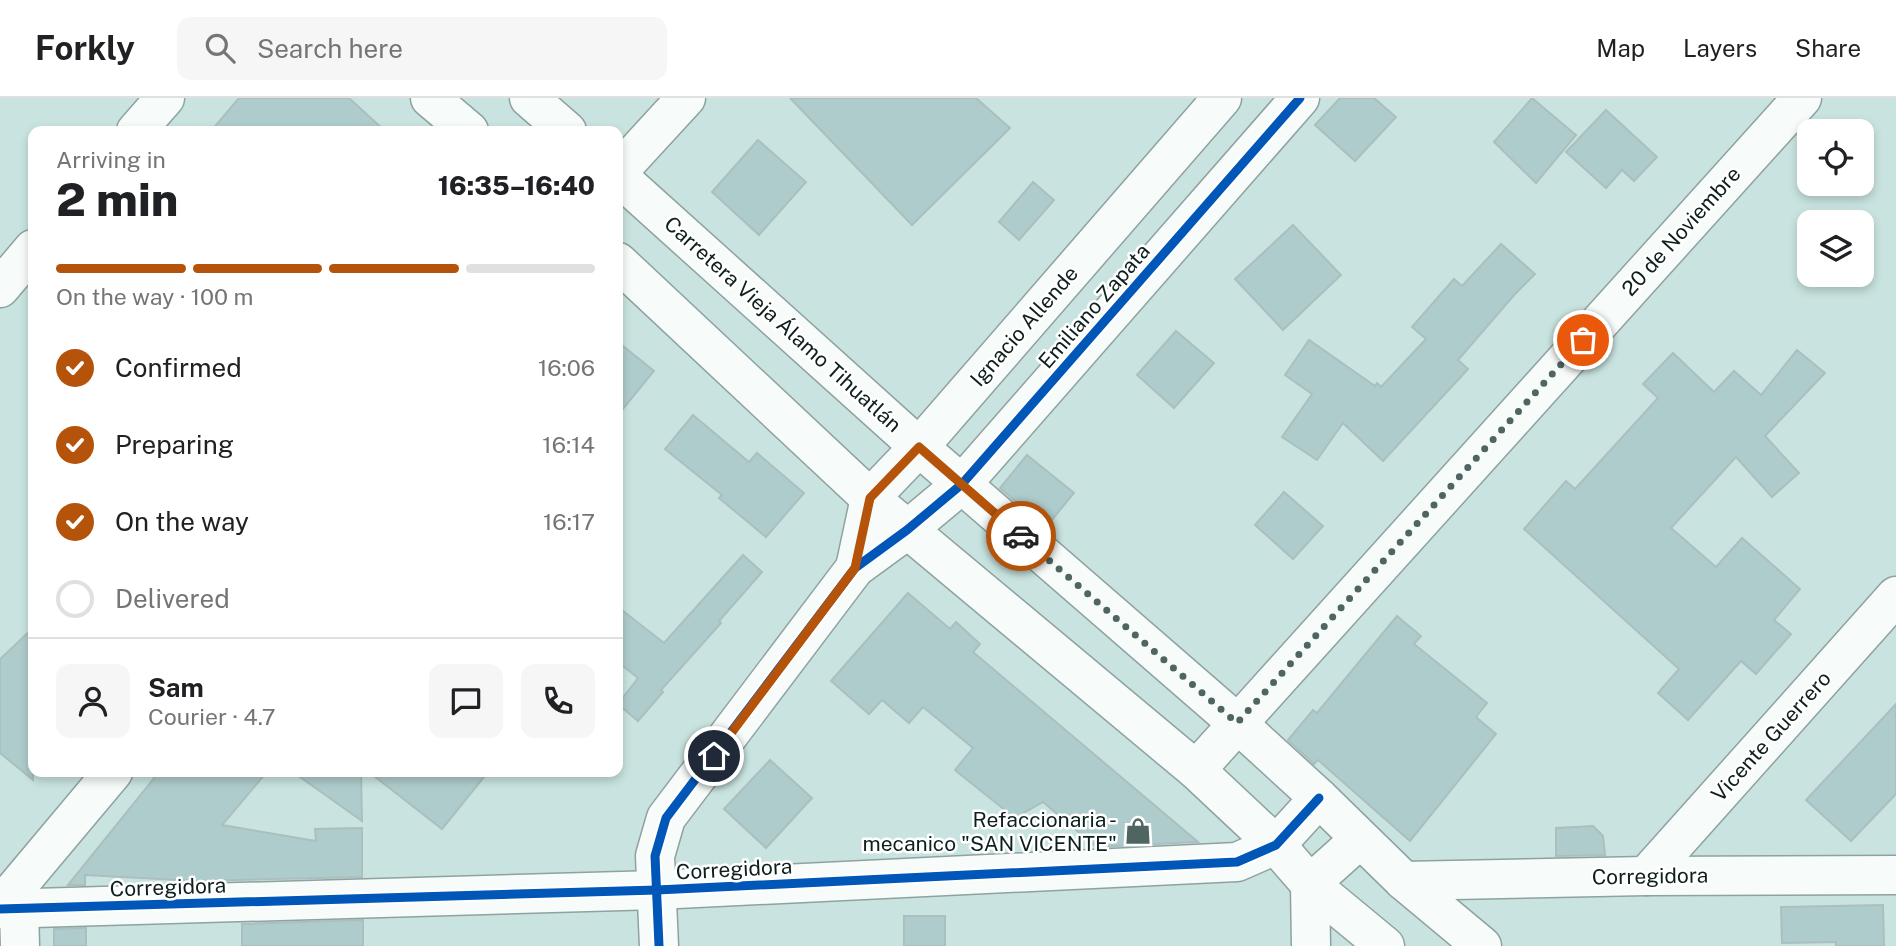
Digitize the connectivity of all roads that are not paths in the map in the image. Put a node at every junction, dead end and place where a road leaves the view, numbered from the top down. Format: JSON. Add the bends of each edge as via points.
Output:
{"nodes":[{"id":1,"x":165,"y":98,"type":"edge"},
{"id":2,"x":430,"y":98,"type":"edge"},
{"id":3,"x":528,"y":98,"type":"edge"},
{"id":4,"x":686,"y":98,"type":"edge"},
{"id":5,"x":1300,"y":98,"type":"edge"},
{"id":6,"x":1802,"y":98,"type":"edge"},
{"id":7,"x":1221,"y":99,"type":"edge"},
{"id":8,"x":140,"y":126,"type":"edge"},
{"id":9,"x":463,"y":126,"type":"edge"},
{"id":10,"x":561,"y":126,"type":"edge"},
{"id":11,"x":1265,"y":138,"type":"junction"},
{"id":12,"x":623,"y":168,"type":"edge"},
{"id":13,"x":623,"y":179,"type":"edge"},
{"id":14,"x":28,"y":256,"type":"edge"},
{"id":15,"x":623,"y":267,"type":"edge"},
{"id":16,"x":0,"y":288,"type":"edge"},
{"id":17,"x":919,"y":447,"type":"junction"},
{"id":18,"x":962,"y":484,"type":"junction"},
{"id":19,"x":870,"y":498,"type":"junction"},
{"id":20,"x":907,"y":530,"type":"junction"},
{"id":21,"x":855,"y":568,"type":"junction"},
{"id":22,"x":1896,"y":596,"type":"edge"},
{"id":23,"x":1237,"y":723,"type":"junction"},
{"id":24,"x":1196,"y":771,"type":"junction"},
{"id":25,"x":109,"y":777,"type":"edge"},
{"id":26,"x":1320,"y":798,"type":"junction"},
{"id":27,"x":1360,"y":839,"type":"junction"},
{"id":28,"x":1276,"y":845,"type":"junction"},
{"id":29,"x":1896,"y":875,"type":"edge"},
{"id":30,"x":1646,"y":876,"type":"junction"},
{"id":31,"x":1404,"y":881,"type":"junction"},
{"id":32,"x":1310,"y":884,"type":"junction"},
{"id":33,"x":657,"y":890,"type":"junction"},
{"id":34,"x":8,"y":897,"type":"edge"},
{"id":35,"x":1372,"y":941,"type":"edge"},
{"id":36,"x":20,"y":946,"type":"edge"},
{"id":37,"x":659,"y":946,"type":"edge"},
{"id":38,"x":1311,"y":946,"type":"edge"},
{"id":39,"x":1482,"y":946,"type":"edge"}],
"edges":[{"from":1,"to":8,"type":"street"},
{"from":2,"to":9,"type":"street"},
{"from":3,"to":10,"type":"street"},
{"from":4,"to":12,"type":"street"},
{"from":5,"to":11,"type":"street","name":"Emiliano Zapata"},
{"from":6,"to":23,"type":"street","name":"20 de Noviembre"},
{"from":7,"to":11,"type":"street"},
{"from":7,"to":17,"type":"street","name":"Ignacio Allende"},
{"from":11,"to":18,"type":"street","name":"Emiliano Zapata"},
{"from":13,"to":17,"type":"street","name":"Carretera Vieja Álamo Tihuatlán"},
{"from":14,"to":16,"type":"street"},
{"from":15,"to":19,"type":"street"},
{"from":17,"to":18,"type":"street","name":"Carretera Vieja Álamo Tihuatlán"},
{"from":17,"to":19,"type":"street","name":"Ignacio Allende"},
{"from":18,"to":20,"type":"street","name":"Emiliano Zapata"},
{"from":18,"to":23,"type":"street","name":"Carretera Vieja Álamo Tihuatlán"},
{"from":19,"to":20,"type":"street"},
{"from":19,"to":21,"type":"street"},
{"from":20,"to":21,"type":"street"},
{"from":20,"to":24,"type":"street"},
{"from":21,"to":33,"type":"street","via":[[666,818],[655,856]]},
{"from":22,"to":30,"type":"street","name":"Vicente Guerrero"},
{"from":23,"to":24,"type":"street","name":"20 de Noviembre"},
{"from":23,"to":26,"type":"street","name":"Carretera Vieja Álamo Tihuatlán"},
{"from":24,"to":28,"type":"street"},
{"from":25,"to":34,"type":"street"},
{"from":26,"to":27,"type":"street","name":"Carretera Vieja Álamo Tihuatlán"},
{"from":26,"to":28,"type":"street","name":"Corregidora"},
{"from":27,"to":31,"type":"street","name":"Carretera Vieja Álamo Tihuatlán"},
{"from":27,"to":32,"type":"street"},
{"from":28,"to":32,"type":"street"},
{"from":28,"to":33,"type":"street","name":"Corregidora","via":[[1237,862]]},
{"from":29,"to":30,"type":"street","name":"Corregidora"},
{"from":30,"to":31,"type":"street","name":"Corregidora"},
{"from":31,"to":35,"type":"street"},
{"from":31,"to":39,"type":"street","name":"Carretera Vieja Álamo Tihuatlán"},
{"from":32,"to":35,"type":"street"},
{"from":32,"to":38,"type":"street"},
{"from":33,"to":34,"type":"street","name":"Corregidora"},
{"from":33,"to":37,"type":"street"},
{"from":34,"to":36,"type":"street"}]}
